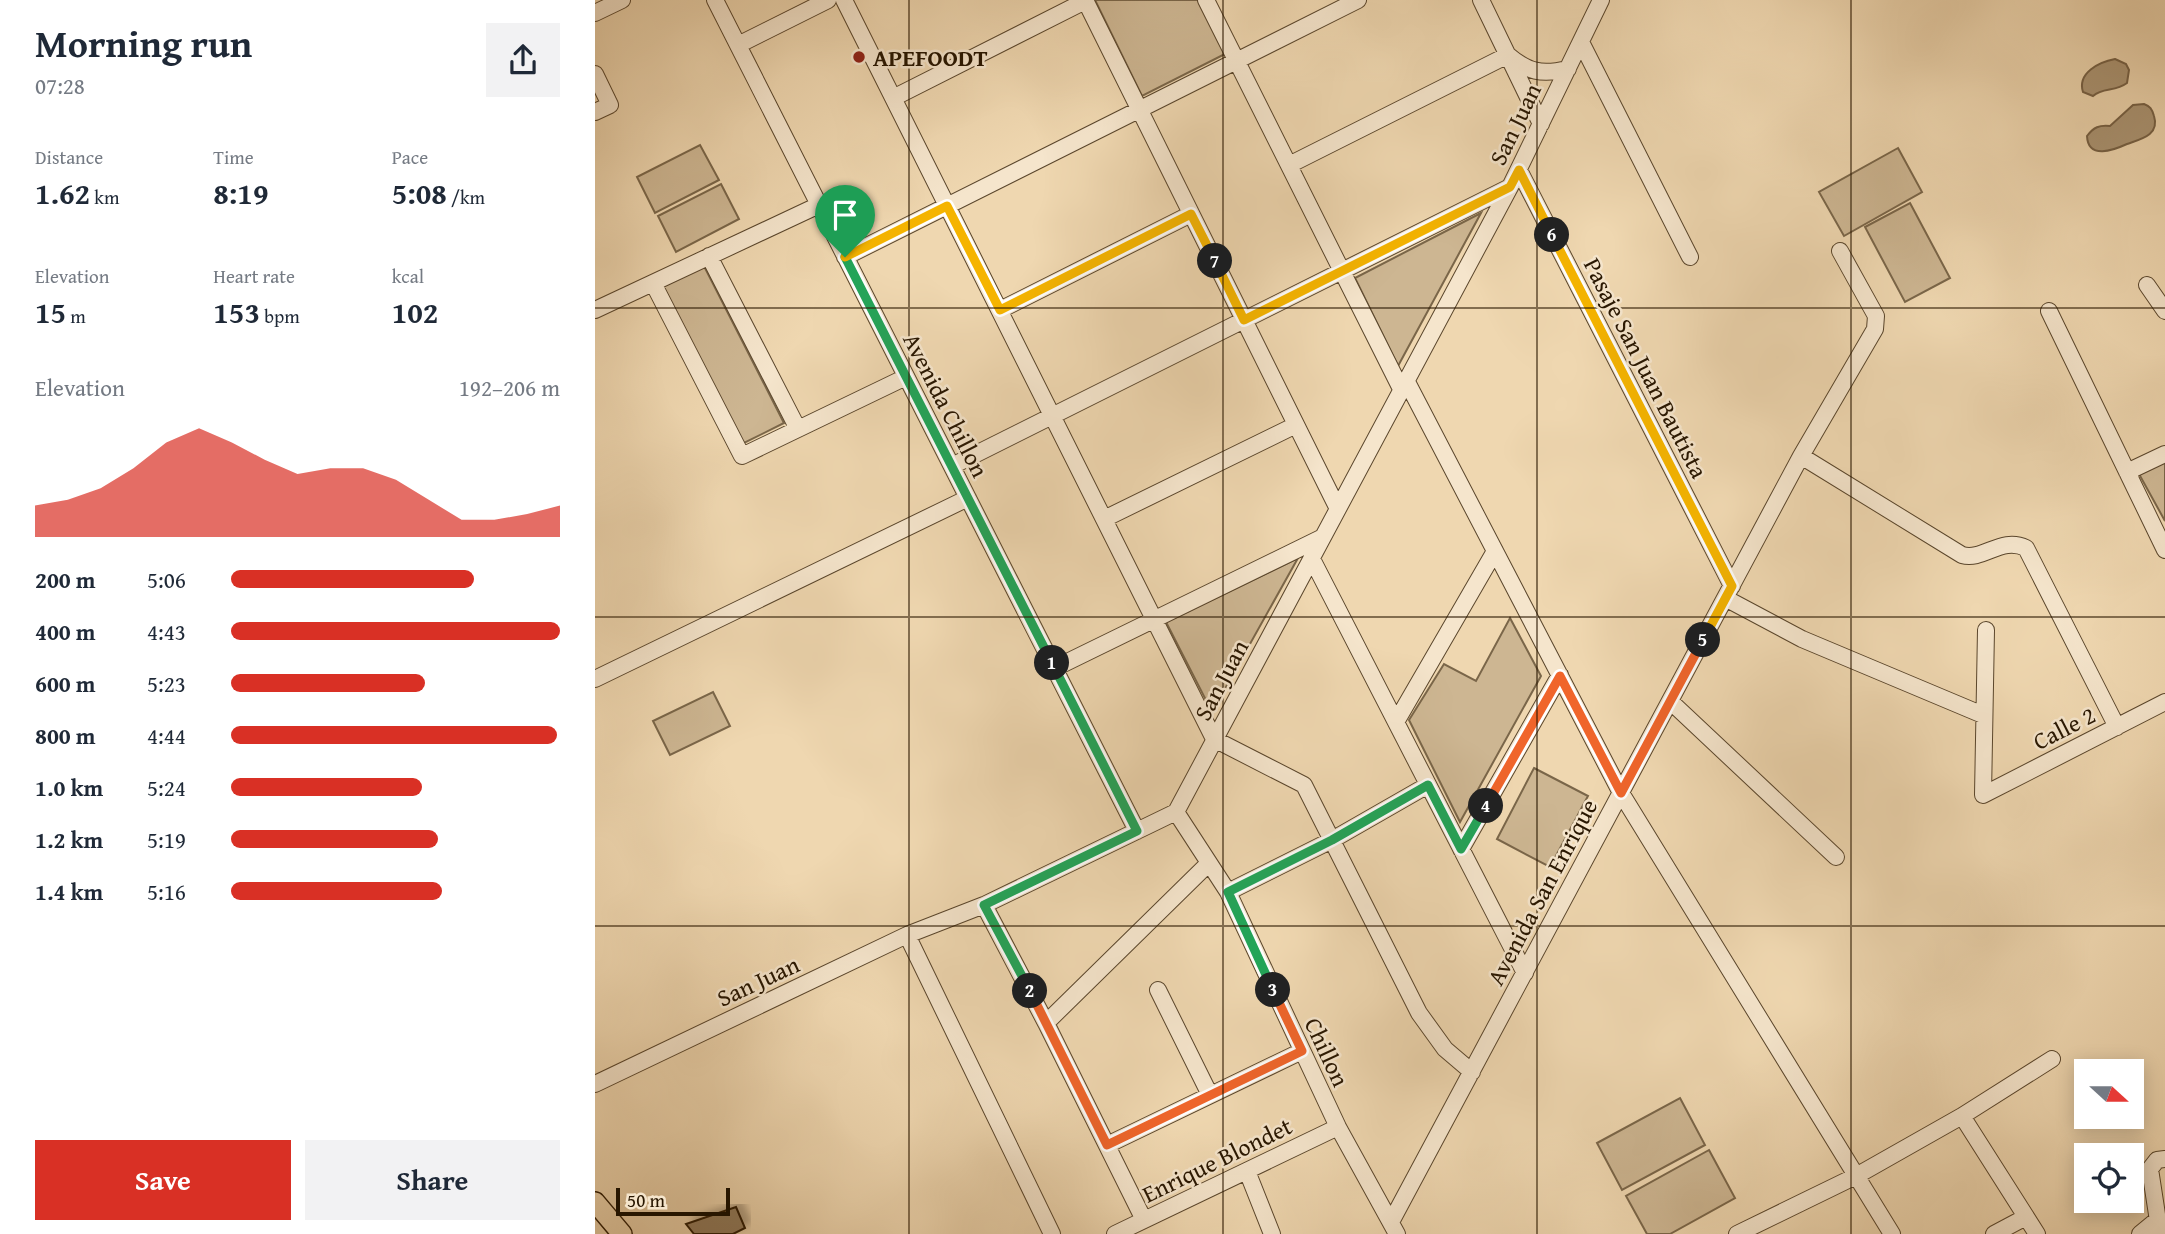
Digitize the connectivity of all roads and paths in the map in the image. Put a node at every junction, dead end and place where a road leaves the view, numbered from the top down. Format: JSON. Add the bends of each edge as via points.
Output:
{"nodes":[{"id":1,"x":622,"y":0,"type":"edge"},
{"id":2,"x":715,"y":0,"type":"edge"},
{"id":3,"x":828,"y":0,"type":"edge"},
{"id":4,"x":844,"y":0,"type":"edge"},
{"id":5,"x":1085,"y":0,"type":"edge"},
{"id":6,"x":1206,"y":0,"type":"edge"},
{"id":7,"x":1357,"y":0,"type":"edge"},
{"id":8,"x":1481,"y":0,"type":"edge"},
{"id":9,"x":1601,"y":0,"type":"edge"},
{"id":10,"x":595,"y":13,"type":"edge"},
{"id":11,"x":1581,"y":42,"type":"junction"},
{"id":12,"x":738,"y":45,"type":"junction"},
{"id":13,"x":1507,"y":55,"type":"junction"},
{"id":14,"x":1237,"y":61,"type":"junction"},
{"id":15,"x":1568,"y":69,"type":"junction"},
{"id":16,"x":595,"y":74,"type":"edge"},
{"id":17,"x":893,"y":98,"type":"junction"},
{"id":18,"x":1139,"y":110,"type":"junction"},
{"id":19,"x":595,"y":113,"type":"edge"},
{"id":20,"x":1541,"y":124,"type":"junction"},
{"id":21,"x":1289,"y":164,"type":"junction"},
{"id":22,"x":1519,"y":170,"type":"junction"},
{"id":23,"x":1510,"y":187,"type":"junction"},
{"id":24,"x":819,"y":205,"type":"junction"},
{"id":25,"x":947,"y":206,"type":"junction"},
{"id":26,"x":1191,"y":214,"type":"junction"},
{"id":27,"x":1840,"y":251,"type":"dead end"},
{"id":28,"x":709,"y":256,"type":"junction"},
{"id":29,"x":845,"y":257,"type":"junction"},
{"id":30,"x":1690,"y":257,"type":"dead end"},
{"id":31,"x":1342,"y":271,"type":"junction"},
{"id":32,"x":653,"y":283,"type":"junction"},
{"id":33,"x":2147,"y":285,"type":"dead end"},
{"id":34,"x":595,"y":310,"type":"edge"},
{"id":35,"x":1000,"y":310,"type":"junction"},
{"id":36,"x":2049,"y":311,"type":"dead end"},
{"id":37,"x":2165,"y":311,"type":"edge"},
{"id":38,"x":1244,"y":320,"type":"junction"},
{"id":39,"x":907,"y":377,"type":"junction"},
{"id":40,"x":1405,"y":387,"type":"junction"},
{"id":41,"x":1052,"y":416,"type":"junction"},
{"id":42,"x":1296,"y":425,"type":"junction"},
{"id":43,"x":797,"y":429,"type":"junction"},
{"id":44,"x":2165,"y":454,"type":"edge"},
{"id":45,"x":1801,"y":456,"type":"junction"},
{"id":46,"x":952,"y":466,"type":"junction"},
{"id":47,"x":2127,"y":472,"type":"junction"},
{"id":48,"x":968,"y":498,"type":"junction"},
{"id":49,"x":1338,"y":509,"type":"junction"},
{"id":50,"x":1104,"y":519,"type":"junction"},
{"id":51,"x":1323,"y":537,"type":"junction"},
{"id":52,"x":2165,"y":550,"type":"edge"},
{"id":53,"x":1495,"y":551,"type":"junction"},
{"id":54,"x":1312,"y":559,"type":"junction"},
{"id":55,"x":1728,"y":592,"type":"junction"},
{"id":56,"x":1154,"y":619,"type":"junction"},
{"id":57,"x":1986,"y":630,"type":"dead end"},
{"id":58,"x":1055,"y":668,"type":"junction"},
{"id":59,"x":1560,"y":676,"type":"junction"},
{"id":60,"x":595,"y":679,"type":"edge"},
{"id":61,"x":1670,"y":701,"type":"junction"},
{"id":62,"x":2165,"y":702,"type":"edge"},
{"id":63,"x":1983,"y":715,"type":"junction"},
{"id":64,"x":1396,"y":722,"type":"junction"},
{"id":65,"x":2117,"y":727,"type":"junction"},
{"id":66,"x":1214,"y":740,"type":"junction"},
{"id":67,"x":1428,"y":785,"type":"junction"},
{"id":68,"x":1621,"y":793,"type":"junction"},
{"id":69,"x":1176,"y":812,"type":"junction"},
{"id":70,"x":1137,"y":831,"type":"junction"},
{"id":71,"x":1332,"y":840,"type":"junction"},
{"id":72,"x":1461,"y":849,"type":"junction"},
{"id":73,"x":1836,"y":858,"type":"dead end"},
{"id":74,"x":1209,"y":863,"type":"junction"},
{"id":75,"x":1228,"y":892,"type":"junction"},
{"id":76,"x":984,"y":905,"type":"junction"},
{"id":77,"x":907,"y":936,"type":"junction"},
{"id":78,"x":1525,"y":972,"type":"junction"},
{"id":79,"x":1158,"y":990,"type":"dead end"},
{"id":80,"x":1046,"y":1023,"type":"junction"},
{"id":81,"x":1302,"y":1051,"type":"junction"},
{"id":82,"x":2052,"y":1059,"type":"dead end"},
{"id":83,"x":1472,"y":1072,"type":"junction"},
{"id":84,"x":595,"y":1084,"type":"edge"},
{"id":85,"x":1210,"y":1095,"type":"junction"},
{"id":86,"x":1962,"y":1116,"type":"junction"},
{"id":87,"x":1338,"y":1127,"type":"junction"},
{"id":88,"x":1107,"y":1145,"type":"junction"},
{"id":89,"x":2165,"y":1159,"type":"edge"},
{"id":90,"x":1247,"y":1171,"type":"junction"},
{"id":91,"x":1856,"y":1176,"type":"junction"},
{"id":92,"x":595,"y":1202,"type":"edge"},
{"id":93,"x":2026,"y":1217,"type":"junction"},
{"id":94,"x":2158,"y":1227,"type":"edge"},
{"id":95,"x":1394,"y":1228,"type":"edge"},
{"id":96,"x":1130,"y":1229,"type":"edge"},
{"id":97,"x":622,"y":1234,"type":"edge"},
{"id":98,"x":1052,"y":1234,"type":"edge"},
{"id":99,"x":1272,"y":1234,"type":"edge"},
{"id":100,"x":1737,"y":1234,"type":"edge"},
{"id":101,"x":1892,"y":1234,"type":"edge"},
{"id":102,"x":1994,"y":1234,"type":"edge"},
{"id":103,"x":2037,"y":1234,"type":"edge"},
{"id":104,"x":2140,"y":1234,"type":"edge"}],
"edges":[{"from":1,"to":10,"type":"street"},
{"from":2,"to":12,"type":"street","name":"Avenida Chillon"},
{"from":3,"to":12,"type":"street"},
{"from":4,"to":17,"type":"street"},
{"from":5,"to":17,"type":"street"},
{"from":5,"to":18,"type":"street"},
{"from":6,"to":14,"type":"street"},
{"from":7,"to":14,"type":"street"},
{"from":8,"to":13,"type":"street"},
{"from":9,"to":11,"type":"street","name":"San Juan"},
{"from":11,"to":15,"type":"street","name":"San Juan"},
{"from":11,"to":30,"type":"street"},
{"from":12,"to":24,"type":"street","name":"Avenida Chillon"},
{"from":13,"to":15,"type":"street","via":[[1535,71]]},
{"from":13,"to":20,"type":"street"},
{"from":13,"to":21,"type":"street"},
{"from":14,"to":18,"type":"street"},
{"from":14,"to":21,"type":"street"},
{"from":15,"to":20,"type":"street","name":"San Juan"},
{"from":16,"to":19,"type":"street","via":[[610,105]]},
{"from":17,"to":25,"type":"street"},
{"from":18,"to":25,"type":"street"},
{"from":18,"to":26,"type":"street"},
{"from":20,"to":22,"type":"street","name":"San Juan"},
{"from":21,"to":31,"type":"street"},
{"from":22,"to":23,"type":"street","name":"San Juan"},
{"from":22,"to":55,"type":"street","name":"Pasaje San Juan Bautista"},
{"from":23,"to":31,"type":"street"},
{"from":23,"to":40,"type":"street","name":"San Juan"},
{"from":24,"to":28,"type":"street"},
{"from":24,"to":29,"type":"street","name":"Avenida Chillon"},
{"from":25,"to":29,"type":"street"},
{"from":25,"to":35,"type":"street"},
{"from":26,"to":35,"type":"street"},
{"from":26,"to":38,"type":"street"},
{"from":27,"to":45,"type":"street","name":"Avenida San Enrique","via":[[1876,316],[1875,329]]},
{"from":28,"to":32,"type":"street"},
{"from":28,"to":43,"type":"street"},
{"from":29,"to":39,"type":"street","name":"Avenida Chillon"},
{"from":31,"to":38,"type":"street"},
{"from":31,"to":40,"type":"street"},
{"from":32,"to":34,"type":"street"},
{"from":32,"to":43,"type":"street","via":[[741,456]]},
{"from":33,"to":37,"type":"street"},
{"from":35,"to":41,"type":"street"},
{"from":36,"to":47,"type":"street"},
{"from":38,"to":41,"type":"street"},
{"from":38,"to":42,"type":"street"},
{"from":39,"to":43,"type":"street"},
{"from":39,"to":46,"type":"street","name":"Avenida Chillon"},
{"from":40,"to":49,"type":"street","name":"San Juan"},
{"from":40,"to":53,"type":"street"},
{"from":41,"to":46,"type":"street"},
{"from":41,"to":50,"type":"street"},
{"from":42,"to":49,"type":"street"},
{"from":42,"to":50,"type":"street"},
{"from":44,"to":47,"type":"street"},
{"from":45,"to":55,"type":"street","name":"Avenida San Enrique"},
{"from":45,"to":65,"type":"street","via":[[1962,555],[2007,544],[2025,548]]},
{"from":46,"to":48,"type":"street","name":"Avenida Chillon"},
{"from":47,"to":52,"type":"street"},
{"from":48,"to":58,"type":"street","name":"Avenida Chillon"},
{"from":48,"to":60,"type":"street"},
{"from":49,"to":51,"type":"street","name":"San Juan"},
{"from":50,"to":56,"type":"street"},
{"from":51,"to":54,"type":"street","name":"San Juan"},
{"from":51,"to":56,"type":"street"},
{"from":53,"to":59,"type":"street"},
{"from":53,"to":64,"type":"street"},
{"from":54,"to":64,"type":"street"},
{"from":54,"to":66,"type":"street","name":"San Juan"},
{"from":55,"to":61,"type":"street","name":"Avenida San Enrique"},
{"from":55,"to":63,"type":"street","via":[[1802,639]]},
{"from":56,"to":58,"type":"street"},
{"from":56,"to":66,"type":"street"},
{"from":57,"to":63,"type":"street"},
{"from":58,"to":70,"type":"street","name":"Avenida Chillon"},
{"from":59,"to":68,"type":"street"},
{"from":59,"to":72,"type":"street"},
{"from":61,"to":68,"type":"street","name":"Avenida San Enrique"},
{"from":61,"to":73,"type":"street"},
{"from":62,"to":65,"type":"street","name":"Calle 2"},
{"from":63,"to":65,"type":"street","name":"Calle 2","via":[[1983,795]]},
{"from":64,"to":67,"type":"street"},
{"from":66,"to":69,"type":"street","name":"San Juan"},
{"from":66,"to":71,"type":"street","via":[[1304,785]]},
{"from":67,"to":71,"type":"street"},
{"from":67,"to":72,"type":"street"},
{"from":68,"to":78,"type":"street","name":"Avenida San Enrique"},
{"from":68,"to":91,"type":"street"},
{"from":69,"to":70,"type":"street","name":"San Juan"},
{"from":69,"to":74,"type":"street","name":"Chillon"},
{"from":70,"to":76,"type":"street","name":"San Juan"},
{"from":71,"to":75,"type":"street"},
{"from":71,"to":83,"type":"street","via":[[1419,1013],[1445,1049]]},
{"from":72,"to":78,"type":"street"},
{"from":74,"to":75,"type":"street","name":"Chillon"},
{"from":74,"to":80,"type":"street"},
{"from":75,"to":81,"type":"street","name":"Chillon"},
{"from":76,"to":77,"type":"street","name":"San Juan"},
{"from":76,"to":80,"type":"street"},
{"from":77,"to":84,"type":"street","name":"San Juan"},
{"from":77,"to":98,"type":"street"},
{"from":78,"to":83,"type":"street","name":"Avenida San Enrique"},
{"from":79,"to":85,"type":"street"},
{"from":80,"to":88,"type":"street"},
{"from":81,"to":85,"type":"street"},
{"from":81,"to":87,"type":"street","name":"Chillon"},
{"from":82,"to":86,"type":"street"},
{"from":83,"to":95,"type":"street","name":"Avenida San Enrique"},
{"from":85,"to":88,"type":"street"},
{"from":86,"to":91,"type":"street"},
{"from":86,"to":93,"type":"street"},
{"from":87,"to":90,"type":"street","name":"Enrique Blondet"},
{"from":87,"to":95,"type":"street","name":"Chillon"},
{"from":88,"to":96,"type":"street"},
{"from":89,"to":94,"type":"street","via":[[2157,1160],[2150,1169]]},
{"from":90,"to":96,"type":"street","name":"Enrique Blondet"},
{"from":90,"to":99,"type":"street"},
{"from":91,"to":100,"type":"street"},
{"from":91,"to":101,"type":"street"},
{"from":92,"to":97,"type":"main road"},
{"from":93,"to":102,"type":"street"},
{"from":93,"to":103,"type":"street"},
{"from":94,"to":104,"type":"street"}]}
